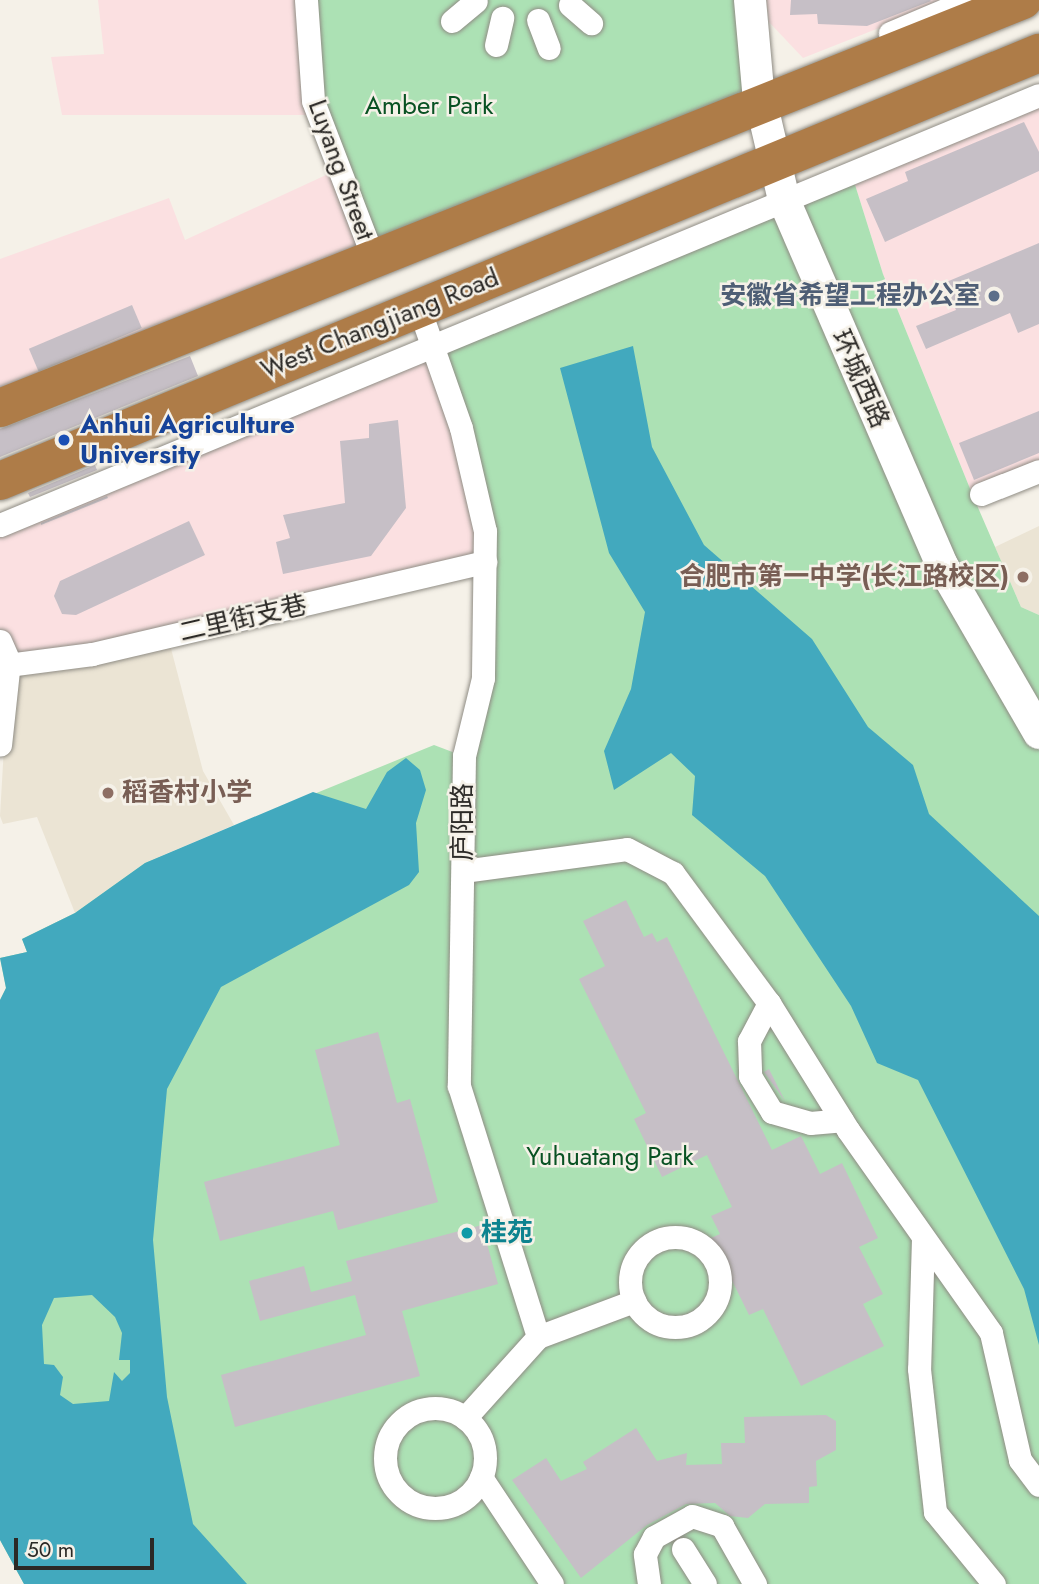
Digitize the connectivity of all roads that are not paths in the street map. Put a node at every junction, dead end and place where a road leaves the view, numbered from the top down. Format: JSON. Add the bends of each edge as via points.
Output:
{"nodes":[{"id":1,"x":306,"y":0,"type":"edge"},
{"id":2,"x":750,"y":0,"type":"edge"},
{"id":3,"x":968,"y":0,"type":"edge"},
{"id":4,"x":1023,"y":0,"type":"edge"},
{"id":5,"x":476,"y":1,"type":"edge"},
{"id":6,"x":570,"y":5,"type":"dead end"},
{"id":7,"x":502,"y":18,"type":"dead end"},
{"id":8,"x":538,"y":20,"type":"dead end"},
{"id":9,"x":452,"y":21,"type":"dead end"},
{"id":10,"x":591,"y":23,"type":"dead end"},
{"id":11,"x":496,"y":45,"type":"dead end"},
{"id":12,"x":549,"y":48,"type":"dead end"},
{"id":13,"x":1039,"y":53,"type":"edge"},
{"id":14,"x":1039,"y":95,"type":"edge"},
{"id":15,"x":756,"y":100,"type":"junction"},
{"id":16,"x":767,"y":165,"type":"junction"},
{"id":17,"x":784,"y":200,"type":"junction"},
{"id":18,"x":371,"y":251,"type":"junction"},
{"id":19,"x":419,"y":308,"type":"junction"},
{"id":20,"x":433,"y":349,"type":"junction"},
{"id":21,"x":0,"y":398,"type":"edge"},
{"id":22,"x":0,"y":408,"type":"edge"},
{"id":23,"x":1039,"y":471,"type":"edge"},
{"id":24,"x":0,"y":481,"type":"edge"},
{"id":25,"x":981,"y":494,"type":"dead end"},
{"id":26,"x":0,"y":525,"type":"edge"},
{"id":27,"x":485,"y":562,"type":"junction"},
{"id":28,"x":3,"y":656,"type":"edge"},
{"id":29,"x":1039,"y":733,"type":"edge"},
{"id":30,"x":0,"y":745,"type":"edge"},
{"id":31,"x":463,"y":871,"type":"junction"},
{"id":32,"x":769,"y":1003,"type":"junction"},
{"id":33,"x":842,"y":1120,"type":"junction"},
{"id":34,"x":923,"y":1238,"type":"junction"},
{"id":35,"x":634,"y":1301,"type":"dead end"},
{"id":36,"x":538,"y":1337,"type":"junction"},
{"id":37,"x":465,"y":1418,"type":"junction"},
{"id":38,"x":481,"y":1477,"type":"junction"},
{"id":39,"x":1039,"y":1485,"type":"edge"},
{"id":40,"x":683,"y":1549,"type":"dead end"},
{"id":41,"x":552,"y":1584,"type":"edge"},
{"id":42,"x":649,"y":1584,"type":"edge"},
{"id":43,"x":705,"y":1584,"type":"edge"},
{"id":44,"x":755,"y":1584,"type":"edge"},
{"id":45,"x":994,"y":1584,"type":"edge"}],
"edges":[{"from":1,"to":18,"type":"street","name":"Luyang Street","via":[[313,102]]},
{"from":2,"to":15,"type":"street","name":"环城西路"},
{"from":3,"to":15,"type":"street"},
{"from":4,"to":15,"type":"highway"},
{"from":5,"to":9,"type":"street"},
{"from":6,"to":10,"type":"street"},
{"from":7,"to":11,"type":"street"},
{"from":8,"to":12,"type":"street"},
{"from":13,"to":16,"type":"highway","name":"West Changjiang Road"},
{"from":14,"to":17,"type":"street"},
{"from":15,"to":16,"type":"street","name":"环城西路"},
{"from":15,"to":18,"type":"highway"},
{"from":16,"to":17,"type":"street","name":"环城西路"},
{"from":16,"to":19,"type":"highway","name":"West Changjiang Road"},
{"from":17,"to":20,"type":"street"},
{"from":17,"to":29,"type":"street","name":"环城西路","via":[[942,565]]},
{"from":18,"to":21,"type":"street"},
{"from":18,"to":22,"type":"highway"},
{"from":19,"to":20,"type":"street","name":"庐阳路"},
{"from":19,"to":24,"type":"highway","name":"West Changjiang Road"},
{"from":20,"to":26,"type":"street"},
{"from":20,"to":27,"type":"street","name":"庐阳路","via":[[461,428],[485,531]]},
{"from":23,"to":25,"type":"street"},
{"from":27,"to":28,"type":"street","name":"二里街支巷","via":[[92,654]]},
{"from":27,"to":31,"type":"street","name":"庐阳路","via":[[483,678],[464,757]]},
{"from":28,"to":30,"type":"street"},
{"from":31,"to":32,"type":"street","via":[[627,849],[673,873]]},
{"from":31,"to":36,"type":"street","name":"庐阳路","via":[[459,1086]]},
{"from":32,"to":33,"type":"street"},
{"from":32,"to":33,"type":"street","via":[[749,1041],[750,1076],[772,1112],[810,1123]]},
{"from":33,"to":34,"type":"street"},
{"from":34,"to":39,"type":"street","via":[[991,1333],[1020,1460]]},
{"from":34,"to":45,"type":"street","via":[[919,1369],[935,1512]]},
{"from":35,"to":36,"type":"street"},
{"from":36,"to":37,"type":"street"},
{"from":37,"to":38,"type":"street","via":[[483,1444]]},
{"from":37,"to":38,"type":"street","via":[[433,1408],[403,1419],[386,1447],[387,1471],[398,1493],[428,1507],[460,1501]]},
{"from":38,"to":41,"type":"street"},
{"from":40,"to":43,"type":"street"},
{"from":42,"to":44,"type":"street","via":[[645,1553],[654,1537],[692,1516],[722,1526]]}]}
